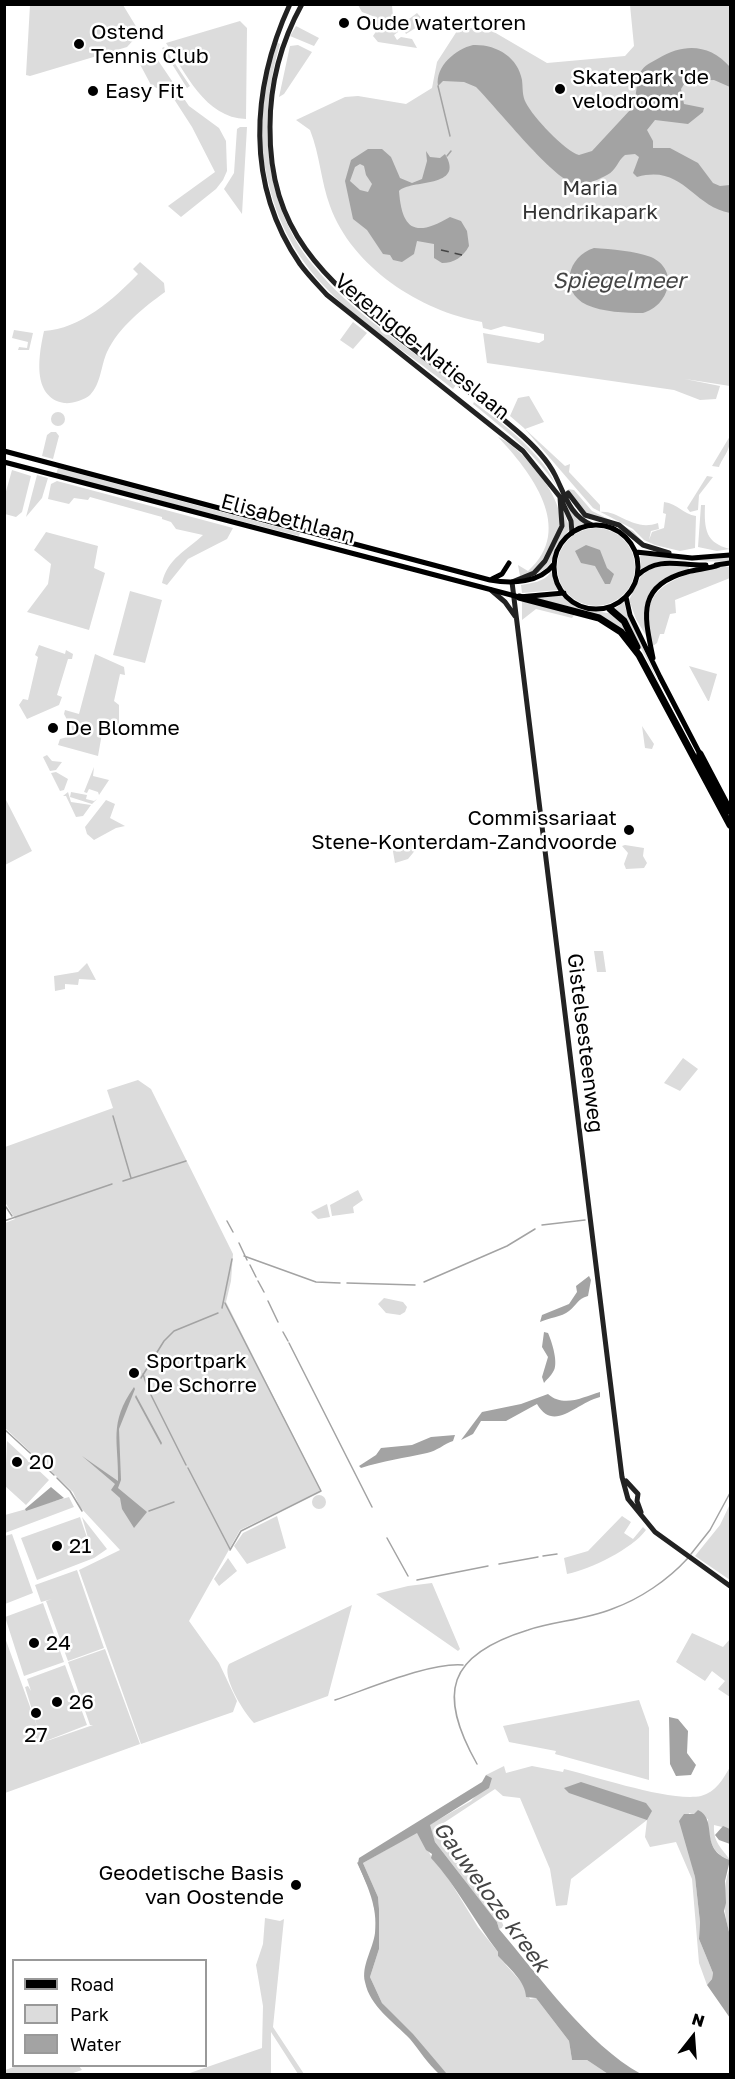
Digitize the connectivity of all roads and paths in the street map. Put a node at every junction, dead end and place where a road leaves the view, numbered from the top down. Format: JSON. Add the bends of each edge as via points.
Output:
{"nodes":[{"id":1,"x":290,"y":4,"type":"edge"},
{"id":2,"x":302,"y":4,"type":"edge"},
{"id":3,"x":4,"y":451,"type":"edge"},
{"id":4,"x":4,"y":462,"type":"edge"},
{"id":5,"x":556,"y":476,"type":"junction"},
{"id":6,"x":560,"y":497,"type":"junction"},
{"id":7,"x":592,"y":525,"type":"junction"},
{"id":8,"x":572,"y":533,"type":"junction"},
{"id":9,"x":636,"y":552,"type":"junction"},
{"id":10,"x":730,"y":555,"type":"edge"},
{"id":11,"x":682,"y":557,"type":"junction"},
{"id":12,"x":509,"y":563,"type":"dead end"},
{"id":13,"x":730,"y":563,"type":"edge"},
{"id":14,"x":554,"y":564,"type":"junction"},
{"id":15,"x":718,"y":565,"type":"junction"},
{"id":16,"x":638,"y":575,"type":"junction"},
{"id":17,"x":490,"y":580,"type":"junction"},
{"id":18,"x":512,"y":582,"type":"junction"},
{"id":19,"x":490,"y":589,"type":"junction"},
{"id":20,"x":564,"y":593,"type":"junction"},
{"id":21,"x":516,"y":596,"type":"junction"},
{"id":22,"x":626,"y":597,"type":"junction"},
{"id":23,"x":607,"y":609,"type":"junction"},
{"id":24,"x":516,"y":618,"type":"junction"},
{"id":25,"x":639,"y":655,"type":"junction"},
{"id":26,"x":654,"y":665,"type":"junction"},
{"id":27,"x":700,"y":754,"type":"joint"},
{"id":28,"x":730,"y":811,"type":"edge"},
{"id":29,"x":730,"y":825,"type":"edge"},
{"id":30,"x":631,"y":1492,"type":"junction"},
{"id":31,"x":634,"y":1502,"type":"junction"},
{"id":32,"x":730,"y":1586,"type":"edge"}],
"edges":[{"from":1,"to":6,"type":"main road","name":"Verenigde-Natieslaan","via":[[266,65],[258,116],[265,189],[279,228],[300,264],[327,295],[514,442]]},
{"from":2,"to":5,"type":"main road","name":"Verenigde-Natieslaan","via":[[276,71],[270,116],[279,198],[304,250],[345,295],[517,430]]},
{"from":3,"to":17,"type":"main road","name":"Elisabethlaan"},
{"from":4,"to":19,"type":"main road","name":"Elisabethlaan"},
{"from":5,"to":7,"type":"main road","name":"Verenigde-Natieslaan","via":[[576,516]]},
{"from":5,"to":11,"type":"main road","via":[[576,508],[585,515],[619,525],[650,549]]},
{"from":6,"to":8,"type":"main road","name":"Verenigde-Natieslaan"},
{"from":6,"to":18,"type":"main road","via":[[562,526],[551,552],[534,573]]},
{"from":7,"to":8,"type":"main road"},
{"from":7,"to":9,"type":"main road","via":[[618,531]]},
{"from":8,"to":14,"type":"main road","via":[[558,550]]},
{"from":9,"to":11,"type":"main road"},
{"from":9,"to":16,"type":"main road"},
{"from":10,"to":11,"type":"main road"},
{"from":12,"to":17,"type":"main road","via":[[502,574]]},
{"from":13,"to":15,"type":"main road"},
{"from":14,"to":18,"type":"main road","name":"Elisabethlaan","via":[[541,576]]},
{"from":14,"to":20,"type":"main road","via":[[556,580]]},
{"from":15,"to":16,"type":"main road","via":[[660,562]]},
{"from":15,"to":26,"type":"main road","via":[[673,578],[651,597],[645,615]]},
{"from":16,"to":22,"type":"main road"},
{"from":17,"to":18,"type":"main road","name":"Elisabethlaan"},
{"from":18,"to":21,"type":"main road"},
{"from":19,"to":21,"type":"main road","name":"Elisabethlaan"},
{"from":19,"to":24,"type":"main road"},
{"from":20,"to":21,"type":"main road","name":"Elisabethlaan"},
{"from":20,"to":23,"type":"main road","via":[[578,604]]},
{"from":21,"to":24,"type":"main road","name":"Gistelsesteenweg"},
{"from":21,"to":25,"type":"highway","via":[[598,618],[621,632]]},
{"from":22,"to":23,"type":"main road"},
{"from":22,"to":26,"type":"main road","via":[[630,615]]},
{"from":23,"to":25,"type":"highway","via":[[624,621]]},
{"from":24,"to":30,"type":"main road","name":"Gistelsesteenweg","via":[[622,1472]]},
{"from":25,"to":29,"type":"highway"},
{"from":26,"to":27,"type":"main road"},
{"from":27,"to":28,"type":"highway"},
{"from":30,"to":31,"type":"main road","via":[[628,1499]]},
{"from":30,"to":31,"type":"main road","via":[[639,1496]]},
{"from":31,"to":32,"type":"main road","via":[[661,1538]]}]}
